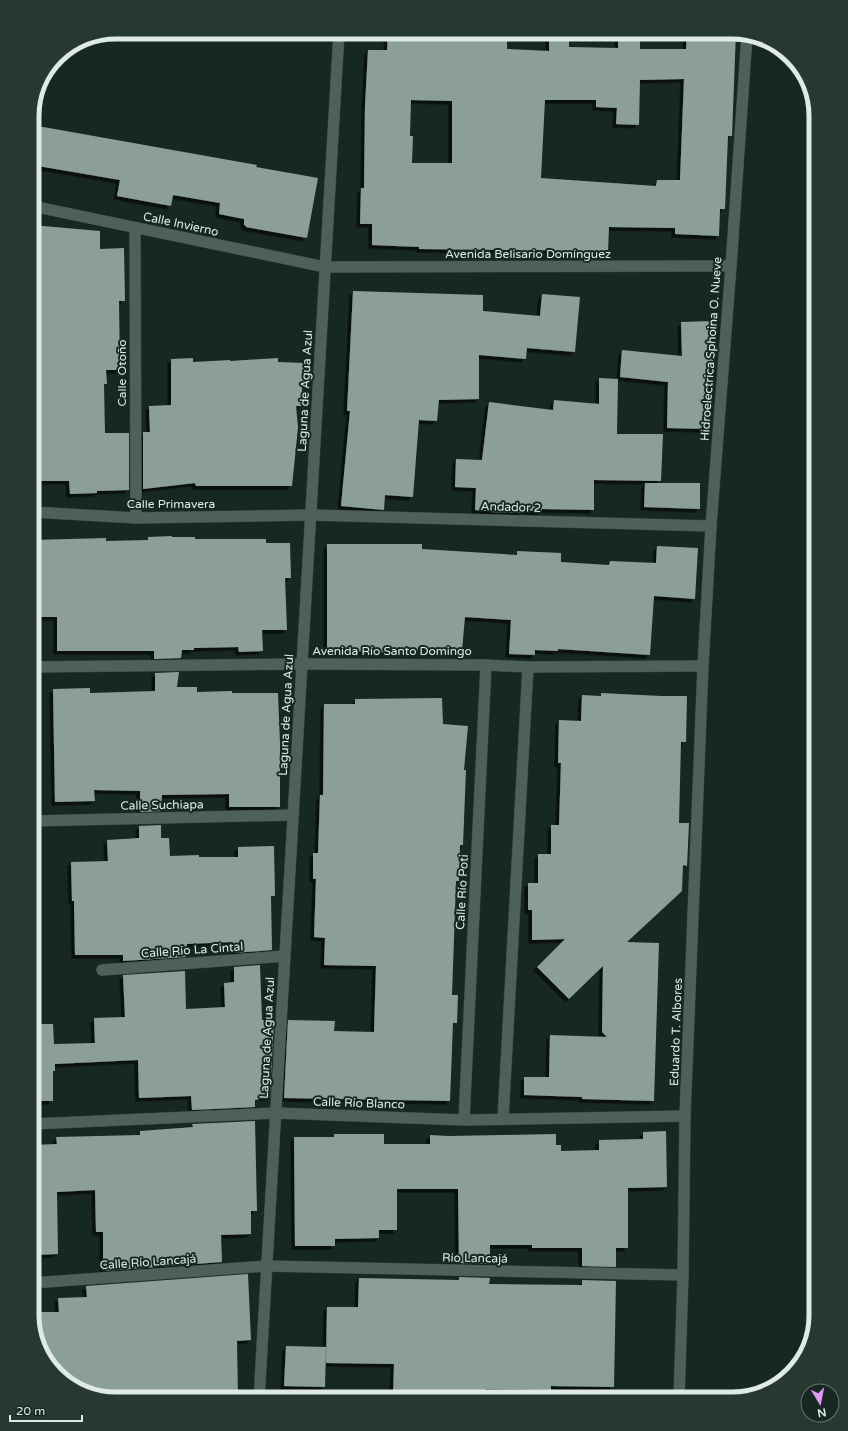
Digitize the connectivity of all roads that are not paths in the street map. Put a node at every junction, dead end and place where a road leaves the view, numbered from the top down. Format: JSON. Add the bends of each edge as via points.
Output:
{"nodes":[{"id":1,"x":338,"y":39,"type":"edge"},
{"id":2,"x":747,"y":40,"type":"edge"},
{"id":3,"x":39,"y":207,"type":"edge"},
{"id":4,"x":135,"y":228,"type":"junction"},
{"id":5,"x":731,"y":266,"type":"junction"},
{"id":6,"x":325,"y":268,"type":"junction"},
{"id":7,"x":39,"y":512,"type":"edge"},
{"id":8,"x":310,"y":515,"type":"junction"},
{"id":9,"x":136,"y":518,"type":"junction"},
{"id":10,"x":711,"y":526,"type":"junction"},
{"id":11,"x":302,"y":664,"type":"junction"},
{"id":12,"x":486,"y":665,"type":"junction"},
{"id":13,"x":703,"y":666,"type":"junction"},
{"id":14,"x":39,"y":667,"type":"edge"},
{"id":15,"x":528,"y":667,"type":"junction"},
{"id":16,"x":293,"y":815,"type":"junction"},
{"id":17,"x":39,"y":821,"type":"edge"},
{"id":18,"x":285,"y":956,"type":"junction"},
{"id":19,"x":102,"y":970,"type":"dead end"},
{"id":20,"x":276,"y":1113,"type":"junction"},
{"id":21,"x":685,"y":1116,"type":"junction"},
{"id":22,"x":503,"y":1119,"type":"junction"},
{"id":23,"x":464,"y":1120,"type":"junction"},
{"id":24,"x":39,"y":1124,"type":"edge"},
{"id":25,"x":267,"y":1266,"type":"junction"},
{"id":26,"x":683,"y":1275,"type":"junction"},
{"id":27,"x":39,"y":1282,"type":"edge"},
{"id":28,"x":259,"y":1392,"type":"edge"},
{"id":29,"x":680,"y":1392,"type":"edge"}],
"edges":[{"from":1,"to":6,"type":"street","name":"Laguna de Agua Azul"},
{"from":2,"to":5,"type":"street","name":"Hidroelectrica Sphoina O. Nueve"},
{"from":3,"to":4,"type":"street","name":"Calle Invierno"},
{"from":4,"to":6,"type":"street","name":"Calle Invierno"},
{"from":4,"to":9,"type":"street","name":"Calle Otoño"},
{"from":5,"to":6,"type":"street","name":"Avenida Belisario Domínguez"},
{"from":5,"to":10,"type":"street","name":"Hidroelectrica Sphoina O. Nueve"},
{"from":6,"to":8,"type":"street","name":"Laguna de Agua Azul"},
{"from":7,"to":9,"type":"street","name":"Calle Primavera"},
{"from":8,"to":9,"type":"street","name":"Calle Primavera"},
{"from":8,"to":10,"type":"street","name":"Andador 2"},
{"from":8,"to":11,"type":"street","name":"Laguna de Agua Azul"},
{"from":10,"to":13,"type":"street","name":"Hidroelectrica Sphoina O. Nueve"},
{"from":11,"to":12,"type":"street","name":"Avenida Río Santo Domingo"},
{"from":11,"to":14,"type":"street","name":"Avenida Río Santo Domingo"},
{"from":11,"to":16,"type":"street","name":"Laguna de Agua Azul"},
{"from":12,"to":15,"type":"street","name":"Avenida Río Santo Domingo"},
{"from":12,"to":23,"type":"street","name":"Calle Río Poti"},
{"from":13,"to":15,"type":"street","name":"Avenida Río Santo Domingo"},
{"from":13,"to":21,"type":"street","name":"Eduardo T. Albores"},
{"from":15,"to":22,"type":"street"},
{"from":16,"to":17,"type":"street","name":"Calle Suchiapa"},
{"from":16,"to":18,"type":"street","name":"Laguna de Agua Azul"},
{"from":18,"to":19,"type":"street","name":"Calle Río La Cintal"},
{"from":18,"to":20,"type":"street","name":"Laguna de Agua Azul"},
{"from":20,"to":23,"type":"street","name":"Calle Río Blanco"},
{"from":20,"to":24,"type":"street","name":"Calle Río Blanco"},
{"from":20,"to":25,"type":"street","name":"Laguna de Agua Azul"},
{"from":21,"to":22,"type":"street","name":"Calle Río Blanco"},
{"from":21,"to":26,"type":"street","name":"Eduardo T. Albores"},
{"from":22,"to":23,"type":"street","name":"Calle Río Blanco"},
{"from":25,"to":26,"type":"street","name":"Río Lancajá"},
{"from":25,"to":27,"type":"street","name":"Calle Río Lancajá"},
{"from":25,"to":28,"type":"street","name":"Laguna de Agua Azul"},
{"from":26,"to":29,"type":"street","name":"Eduardo T. Albores"}]}
